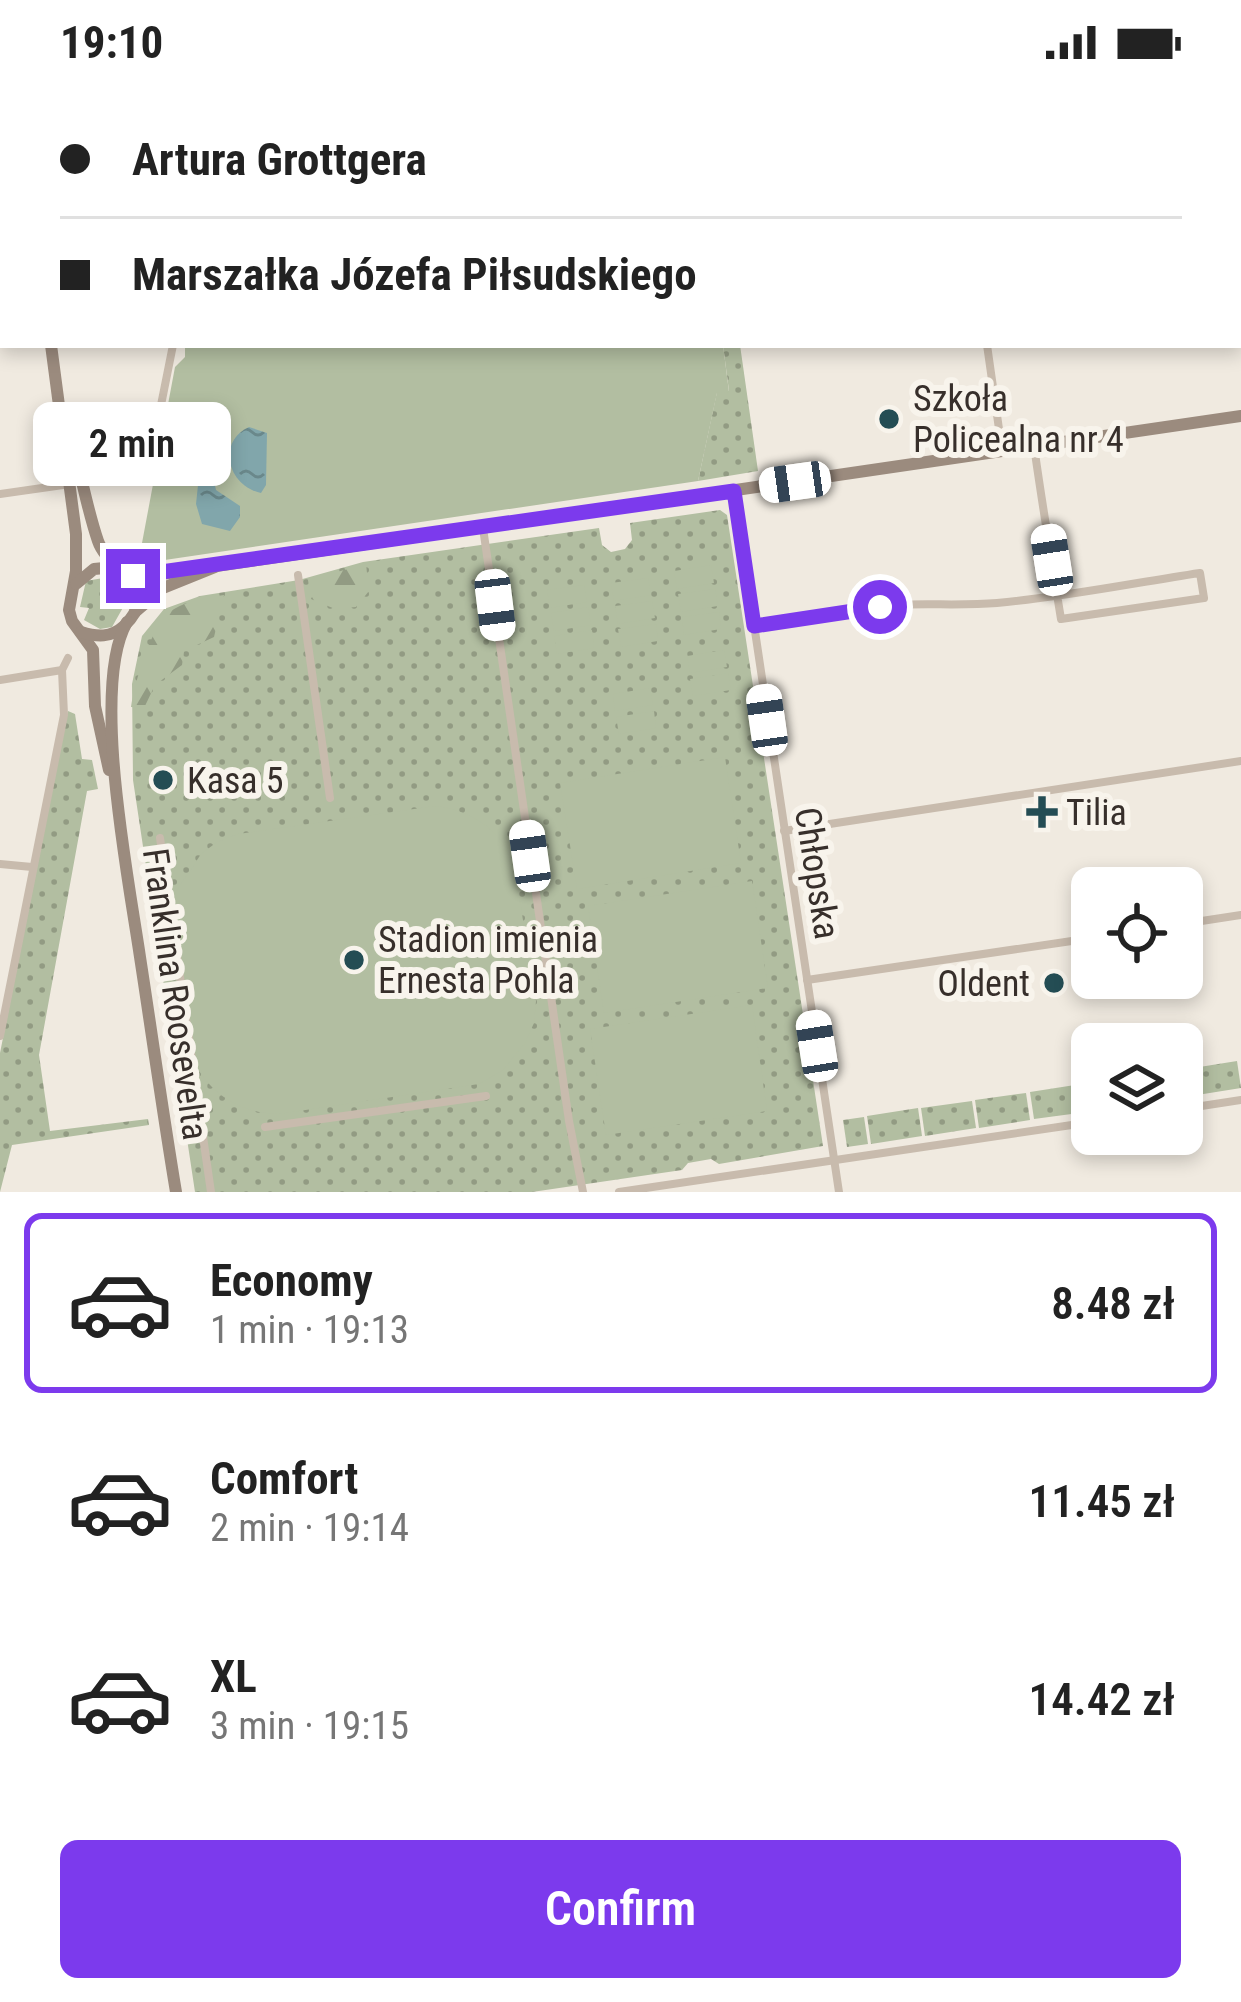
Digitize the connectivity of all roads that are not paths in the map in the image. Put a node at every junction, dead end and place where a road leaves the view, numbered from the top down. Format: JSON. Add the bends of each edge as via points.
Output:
{"nodes":[{"id":1,"x":52,"y":348,"type":"edge"},
{"id":2,"x":172,"y":348,"type":"edge"},
{"id":3,"x":987,"y":348,"type":"edge"},
{"id":4,"x":1241,"y":416,"type":"edge"},
{"id":5,"x":1034,"y":447,"type":"junction"},
{"id":6,"x":1002,"y":451,"type":"junction"},
{"id":7,"x":77,"y":482,"type":"junction"},
{"id":8,"x":734,"y":491,"type":"junction"},
{"id":9,"x":0,"y":494,"type":"edge"},
{"id":10,"x":483,"y":528,"type":"junction"},
{"id":11,"x":217,"y":566,"type":"junction"},
{"id":12,"x":120,"y":570,"type":"junction"},
{"id":13,"x":298,"y":575,"type":"dead end"},
{"id":14,"x":73,"y":590,"type":"junction"},
{"id":15,"x":1057,"y":595,"type":"junction"},
{"id":16,"x":131,"y":617,"type":"junction"},
{"id":17,"x":754,"y":626,"type":"junction"},
{"id":18,"x":80,"y":631,"type":"junction"},
{"id":19,"x":68,"y":658,"type":"dead end"},
{"id":20,"x":62,"y":670,"type":"junction"},
{"id":21,"x":0,"y":680,"type":"edge"},
{"id":22,"x":1241,"y":761,"type":"edge"},
{"id":23,"x":330,"y":798,"type":"dead end"},
{"id":24,"x":118,"y":805,"type":"junction"},
{"id":25,"x":784,"y":831,"type":"junction"},
{"id":26,"x":160,"y":838,"type":"dead end"},
{"id":27,"x":0,"y":864,"type":"edge"},
{"id":28,"x":32,"y":867,"type":"junction"},
{"id":29,"x":1241,"y":915,"type":"edge"},
{"id":30,"x":1203,"y":921,"type":"edge"},
{"id":31,"x":1071,"y":941,"type":"edge"},
{"id":32,"x":807,"y":980,"type":"junction"},
{"id":33,"x":0,"y":1036,"type":"edge"},
{"id":34,"x":486,"y":1096,"type":"dead end"},
{"id":35,"x":1241,"y":1100,"type":"edge"},
{"id":36,"x":1203,"y":1106,"type":"edge"},
{"id":37,"x":1071,"y":1125,"type":"edge"},
{"id":38,"x":265,"y":1127,"type":"dead end"},
{"id":39,"x":834,"y":1161,"type":"junction"},
{"id":40,"x":176,"y":1192,"type":"edge"},
{"id":41,"x":211,"y":1192,"type":"edge"},
{"id":42,"x":583,"y":1192,"type":"edge"},
{"id":43,"x":619,"y":1192,"type":"edge"},
{"id":44,"x":839,"y":1192,"type":"edge"}],
"edges":[{"from":1,"to":7,"type":"street"},
{"from":2,"to":7,"type":"street","via":[[148,470]]},
{"from":3,"to":6,"type":"street"},
{"from":4,"to":5,"type":"street"},
{"from":5,"to":6,"type":"street"},
{"from":5,"to":15,"type":"street"},
{"from":6,"to":8,"type":"street"},
{"from":7,"to":9,"type":"street"},
{"from":7,"to":12,"type":"street","via":[[100,546]]},
{"from":7,"to":14,"type":"street"},
{"from":8,"to":10,"type":"street"},
{"from":8,"to":17,"type":"street","name":"Chłopska"},
{"from":10,"to":11,"type":"street"},
{"from":10,"to":42,"type":"street"},
{"from":11,"to":12,"type":"street","via":[[141,577]]},
{"from":11,"to":16,"type":"street","via":[[163,588]]},
{"from":12,"to":14,"type":"street","via":[[87,573]]},
{"from":12,"to":16,"type":"street","via":[[136,591]]},
{"from":13,"to":23,"type":"street"},
{"from":14,"to":18,"type":"street","via":[[69,610]]},
{"from":15,"to":15,"type":"street","via":[[1200,573],[1204,598],[1061,619]]},
{"from":15,"to":17,"type":"street","via":[[896,605]]},
{"from":16,"to":18,"type":"street","via":[[105,636]]},
{"from":16,"to":24,"type":"street","name":"Franklina Roosevelta","via":[[119,642],[112,710]]},
{"from":17,"to":25,"type":"street","name":"Chłopska"},
{"from":18,"to":24,"type":"street","name":"Franklina Roosevelta","via":[[93,650],[98,727]]},
{"from":19,"to":20,"type":"street"},
{"from":20,"to":21,"type":"street"},
{"from":20,"to":28,"type":"street","via":[[64,715]]},
{"from":22,"to":25,"type":"street"},
{"from":24,"to":40,"type":"street","name":"Franklina Roosevelta"},
{"from":25,"to":32,"type":"street","name":"Chłopska"},
{"from":26,"to":41,"type":"street"},
{"from":27,"to":28,"type":"street"},
{"from":28,"to":33,"type":"street"},
{"from":29,"to":30,"type":"street"},
{"from":31,"to":32,"type":"street"},
{"from":32,"to":39,"type":"street","name":"Chłopska"},
{"from":34,"to":38,"type":"street"},
{"from":35,"to":36,"type":"street"},
{"from":37,"to":39,"type":"street"},
{"from":39,"to":43,"type":"street"},
{"from":39,"to":44,"type":"street","name":"Chłopska"}]}
